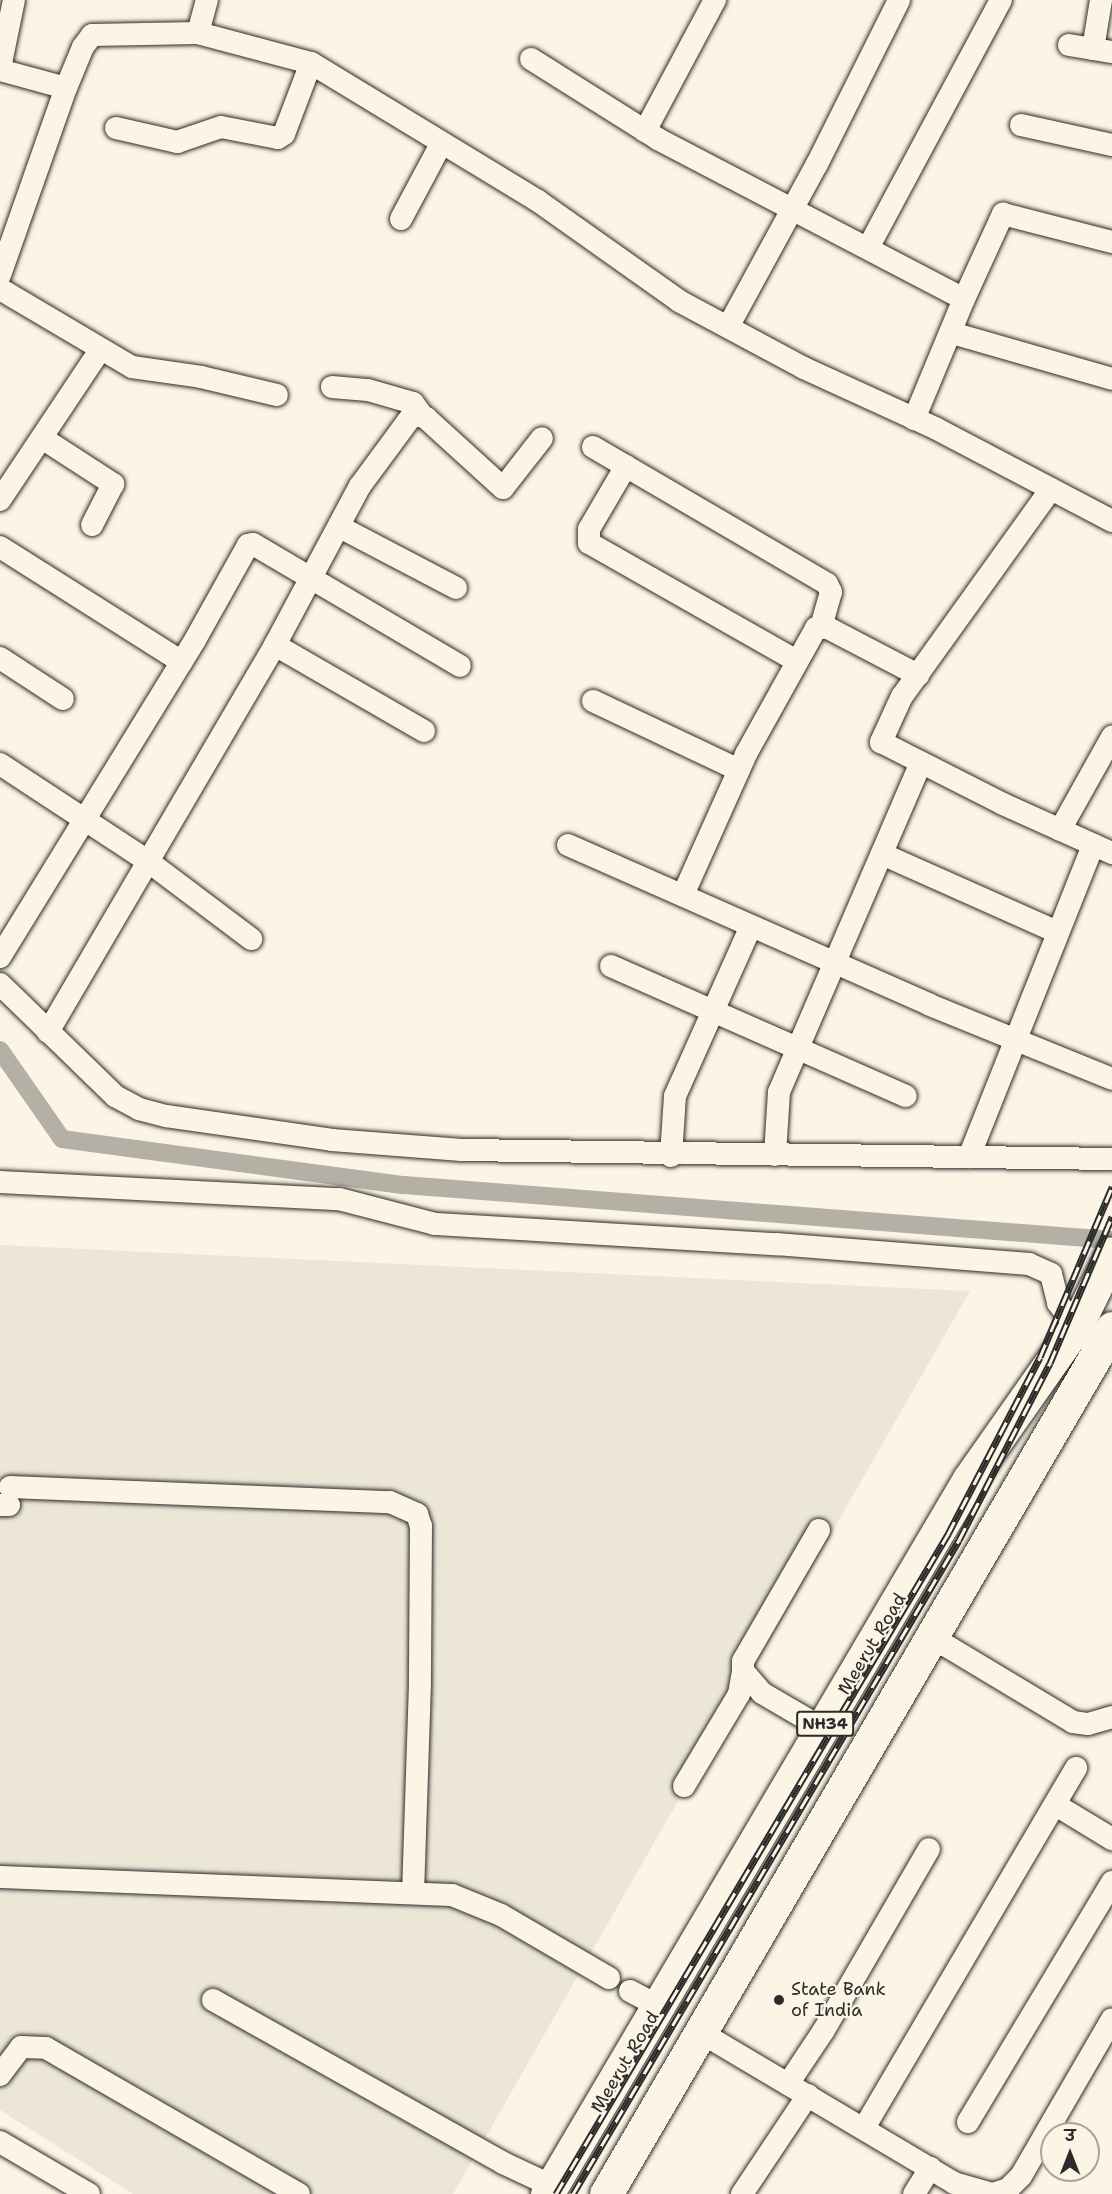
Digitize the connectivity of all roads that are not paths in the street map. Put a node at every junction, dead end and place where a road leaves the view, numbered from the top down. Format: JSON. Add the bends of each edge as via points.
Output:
{"nodes":[{"id":1,"x":14,"y":0,"type":"edge"},
{"id":2,"x":207,"y":0,"type":"edge"},
{"id":3,"x":715,"y":0,"type":"edge"},
{"id":4,"x":899,"y":0,"type":"edge"},
{"id":5,"x":1001,"y":0,"type":"edge"},
{"id":6,"x":1101,"y":0,"type":"edge"},
{"id":7,"x":198,"y":33,"type":"junction"},
{"id":8,"x":1069,"y":45,"type":"dead end"},
{"id":9,"x":1102,"y":50,"type":"edge"},
{"id":10,"x":531,"y":59,"type":"dead end"},
{"id":11,"x":310,"y":63,"type":"junction"},
{"id":12,"x":0,"y":69,"type":"edge"},
{"id":13,"x":66,"y":88,"type":"junction"},
{"id":14,"x":1021,"y":125,"type":"dead end"},
{"id":15,"x":116,"y":128,"type":"dead end"},
{"id":16,"x":645,"y":131,"type":"junction"},
{"id":17,"x":441,"y":144,"type":"junction"},
{"id":18,"x":1112,"y":145,"type":"edge"},
{"id":19,"x":792,"y":209,"type":"junction"},
{"id":20,"x":401,"y":219,"type":"dead end"},
{"id":21,"x":1111,"y":237,"type":"edge"},
{"id":22,"x":868,"y":248,"type":"junction"},
{"id":23,"x":0,"y":275,"type":"edge"},
{"id":24,"x":0,"y":289,"type":"edge"},
{"id":25,"x":964,"y":300,"type":"junction"},
{"id":26,"x":728,"y":327,"type":"junction"},
{"id":27,"x":952,"y":333,"type":"junction"},
{"id":28,"x":100,"y":350,"type":"junction"},
{"id":29,"x":1112,"y":379,"type":"edge"},
{"id":30,"x":332,"y":387,"type":"dead end"},
{"id":31,"x":277,"y":395,"type":"dead end"},
{"id":32,"x":421,"y":414,"type":"junction"},
{"id":33,"x":914,"y":419,"type":"junction"},
{"id":34,"x":42,"y":438,"type":"junction"},
{"id":35,"x":542,"y":438,"type":"dead end"},
{"id":36,"x":593,"y":447,"type":"dead end"},
{"id":37,"x":626,"y":466,"type":"junction"},
{"id":38,"x":1051,"y":489,"type":"junction"},
{"id":39,"x":0,"y":500,"type":"edge"},
{"id":40,"x":1112,"y":521,"type":"edge"},
{"id":41,"x":92,"y":525,"type":"dead end"},
{"id":42,"x":339,"y":527,"type":"junction"},
{"id":43,"x":0,"y":547,"type":"edge"},
{"id":44,"x":312,"y":580,"type":"junction"},
{"id":45,"x":456,"y":588,"type":"dead end"},
{"id":46,"x":821,"y":627,"type":"junction"},
{"id":47,"x":275,"y":645,"type":"junction"},
{"id":48,"x":0,"y":658,"type":"edge"},
{"id":49,"x":797,"y":661,"type":"junction"},
{"id":50,"x":182,"y":662,"type":"junction"},
{"id":51,"x":460,"y":666,"type":"dead end"},
{"id":52,"x":918,"y":675,"type":"junction"},
{"id":53,"x":63,"y":699,"type":"dead end"},
{"id":54,"x":593,"y":701,"type":"dead end"},
{"id":55,"x":424,"y":731,"type":"dead end"},
{"id":56,"x":1112,"y":737,"type":"edge"},
{"id":57,"x":0,"y":764,"type":"edge"},
{"id":58,"x":920,"y":765,"type":"junction"},
{"id":59,"x":739,"y":770,"type":"junction"},
{"id":60,"x":85,"y":818,"type":"junction"},
{"id":61,"x":1060,"y":830,"type":"junction"},
{"id":62,"x":568,"y":845,"type":"dead end"},
{"id":63,"x":1102,"y":849,"type":"edge"},
{"id":64,"x":882,"y":854,"type":"junction"},
{"id":65,"x":149,"y":862,"type":"junction"},
{"id":66,"x":682,"y":895,"type":"junction"},
{"id":67,"x":751,"y":926,"type":"junction"},
{"id":68,"x":1057,"y":932,"type":"junction"},
{"id":69,"x":251,"y":939,"type":"dead end"},
{"id":70,"x":0,"y":957,"type":"edge"},
{"id":71,"x":835,"y":963,"type":"junction"},
{"id":72,"x":611,"y":966,"type":"dead end"},
{"id":73,"x":0,"y":984,"type":"edge"},
{"id":74,"x":712,"y":1011,"type":"junction"},
{"id":75,"x":48,"y":1032,"type":"junction"},
{"id":76,"x":1013,"y":1039,"type":"junction"},
{"id":77,"x":798,"y":1049,"type":"junction"},
{"id":78,"x":1112,"y":1079,"type":"edge"},
{"id":79,"x":906,"y":1096,"type":"dead end"},
{"id":80,"x":775,"y":1155,"type":"junction"},
{"id":81,"x":671,"y":1156,"type":"junction"},
{"id":82,"x":969,"y":1157,"type":"junction"},
{"id":83,"x":1112,"y":1159,"type":"edge"},
{"id":84,"x":0,"y":1182,"type":"edge"},
{"id":85,"x":1109,"y":1260,"type":"edge"},
{"id":86,"x":1076,"y":1327,"type":"junction"},
{"id":87,"x":1112,"y":1328,"type":"edge"},
{"id":88,"x":6,"y":1499,"type":"edge"},
{"id":89,"x":819,"y":1530,"type":"dead end"},
{"id":90,"x":930,"y":1636,"type":"junction"},
{"id":91,"x":744,"y":1671,"type":"junction"},
{"id":92,"x":1112,"y":1717,"type":"edge"},
{"id":93,"x":822,"y":1728,"type":"junction"},
{"id":94,"x":1076,"y":1768,"type":"dead end"},
{"id":95,"x":684,"y":1786,"type":"dead end"},
{"id":96,"x":1056,"y":1805,"type":"junction"},
{"id":97,"x":1112,"y":1839,"type":"edge"},
{"id":98,"x":929,"y":1849,"type":"dead end"},
{"id":99,"x":0,"y":1877,"type":"edge"},
{"id":100,"x":1112,"y":1882,"type":"edge"},
{"id":101,"x":413,"y":1892,"type":"junction"},
{"id":102,"x":609,"y":1978,"type":"dead end"},
{"id":103,"x":213,"y":2000,"type":"dead end"},
{"id":104,"x":1112,"y":2019,"type":"edge"},
{"id":105,"x":700,"y":2032,"type":"junction"},
{"id":106,"x":0,"y":2075,"type":"edge"},
{"id":107,"x":788,"y":2084,"type":"junction"},
{"id":108,"x":808,"y":2095,"type":"junction"},
{"id":109,"x":968,"y":2122,"type":"dead end"},
{"id":110,"x":864,"y":2128,"type":"junction"},
{"id":111,"x":0,"y":2142,"type":"edge"},
{"id":112,"x":930,"y":2168,"type":"junction"},
{"id":113,"x":273,"y":2188,"type":"edge"},
{"id":114,"x":549,"y":2190,"type":"edge"},
{"id":115,"x":1000,"y":2193,"type":"edge"},
{"id":116,"x":89,"y":2194,"type":"edge"},
{"id":117,"x":298,"y":2194,"type":"edge"},
{"id":118,"x":606,"y":2194,"type":"edge"},
{"id":119,"x":742,"y":2194,"type":"edge"},
{"id":120,"x":914,"y":2194,"type":"edge"}],
"edges":[{"from":1,"to":12,"type":"street"},
{"from":2,"to":7,"type":"street"},
{"from":3,"to":16,"type":"street"},
{"from":4,"to":19,"type":"street"},
{"from":5,"to":22,"type":"street"},
{"from":6,"to":9,"type":"street"},
{"from":7,"to":11,"type":"street"},
{"from":7,"to":13,"type":"street","via":[[92,35]]},
{"from":8,"to":9,"type":"street"},
{"from":10,"to":16,"type":"street"},
{"from":11,"to":15,"type":"street","via":[[284,134],[278,138],[221,127],[177,142]]},
{"from":11,"to":17,"type":"street"},
{"from":12,"to":13,"type":"street"},
{"from":13,"to":23,"type":"street"},
{"from":14,"to":18,"type":"street"},
{"from":16,"to":19,"type":"street"},
{"from":17,"to":20,"type":"street"},
{"from":17,"to":26,"type":"street","via":[[538,201],[679,301]]},
{"from":19,"to":22,"type":"street"},
{"from":19,"to":26,"type":"street"},
{"from":21,"to":25,"type":"street","via":[[1003,214]]},
{"from":22,"to":25,"type":"street"},
{"from":24,"to":28,"type":"street"},
{"from":25,"to":27,"type":"street"},
{"from":26,"to":33,"type":"street"},
{"from":27,"to":29,"type":"street"},
{"from":27,"to":33,"type":"street"},
{"from":28,"to":31,"type":"street","via":[[140,369],[201,377]]},
{"from":28,"to":34,"type":"street"},
{"from":30,"to":32,"type":"street","via":[[368,390],[413,403]]},
{"from":32,"to":35,"type":"street","via":[[503,488]]},
{"from":32,"to":42,"type":"street","via":[[413,414],[365,478]]},
{"from":33,"to":38,"type":"street"},
{"from":34,"to":39,"type":"street"},
{"from":34,"to":41,"type":"street","via":[[113,484]]},
{"from":36,"to":37,"type":"street"},
{"from":37,"to":46,"type":"street","via":[[827,584],[831,592]]},
{"from":37,"to":49,"type":"street","via":[[589,529],[589,543]]},
{"from":38,"to":40,"type":"street"},
{"from":38,"to":52,"type":"street"},
{"from":42,"to":44,"type":"street"},
{"from":42,"to":45,"type":"street"},
{"from":43,"to":50,"type":"street"},
{"from":44,"to":47,"type":"street"},
{"from":44,"to":50,"type":"street","via":[[253,544],[248,545]]},
{"from":44,"to":51,"type":"street"},
{"from":46,"to":49,"type":"street","via":[[812,634]]},
{"from":46,"to":52,"type":"street"},
{"from":47,"to":55,"type":"street"},
{"from":47,"to":65,"type":"street"},
{"from":48,"to":53,"type":"street"},
{"from":49,"to":59,"type":"street"},
{"from":50,"to":60,"type":"street"},
{"from":52,"to":58,"type":"street","via":[[880,736],[885,748]]},
{"from":54,"to":59,"type":"street"},
{"from":56,"to":61,"type":"street"},
{"from":57,"to":60,"type":"street"},
{"from":58,"to":61,"type":"street"},
{"from":58,"to":64,"type":"street"},
{"from":59,"to":66,"type":"street"},
{"from":60,"to":65,"type":"street"},
{"from":60,"to":70,"type":"street"},
{"from":61,"to":63,"type":"street"},
{"from":62,"to":66,"type":"street"},
{"from":63,"to":68,"type":"street"},
{"from":64,"to":68,"type":"street"},
{"from":64,"to":71,"type":"street"},
{"from":65,"to":69,"type":"street"},
{"from":65,"to":75,"type":"street"},
{"from":66,"to":67,"type":"street"},
{"from":67,"to":71,"type":"street"},
{"from":67,"to":74,"type":"street"},
{"from":68,"to":76,"type":"street"},
{"from":71,"to":76,"type":"street"},
{"from":71,"to":77,"type":"street"},
{"from":72,"to":74,"type":"street"},
{"from":73,"to":75,"type":"street"},
{"from":74,"to":77,"type":"street"},
{"from":74,"to":81,"type":"street","via":[[675,1096]]},
{"from":75,"to":81,"type":"street","via":[[115,1096],[139,1109],[166,1116],[332,1140],[462,1150]]},
{"from":76,"to":78,"type":"street"},
{"from":76,"to":82,"type":"street"},
{"from":77,"to":79,"type":"street"},
{"from":77,"to":80,"type":"street","via":[[777,1101]]},
{"from":80,"to":81,"type":"street"},
{"from":80,"to":82,"type":"street"},
{"from":82,"to":83,"type":"street"},
{"from":84,"to":86,"type":"street","via":[[339,1199],[435,1224],[1029,1264],[1050,1274],[1058,1303]]},
{"from":85,"to":86,"type":"highway","name":"Meerut Road","number":"NH34"},
{"from":86,"to":93,"type":"highway","name":"Meerut Road","number":"NH34","via":[[969,1479]]},
{"from":87,"to":90,"type":"highway","number":"NH34"},
{"from":88,"to":101,"type":"street","via":[[390,1502],[417,1514],[421,1526],[420,1683]]},
{"from":89,"to":91,"type":"street","via":[[746,1651]]},
{"from":90,"to":92,"type":"street","via":[[1073,1722],[1088,1724]]},
{"from":90,"to":105,"type":"highway","number":"NH34"},
{"from":91,"to":93,"type":"street","via":[[762,1694]]},
{"from":91,"to":95,"type":"street","via":[[739,1694]]},
{"from":93,"to":114,"type":"highway","name":"Meerut Road","number":"NH34","via":[[644,1998]]},
{"from":94,"to":96,"type":"street"},
{"from":96,"to":97,"type":"street"},
{"from":96,"to":110,"type":"street"},
{"from":98,"to":107,"type":"street","via":[[824,2030]]},
{"from":99,"to":101,"type":"street"},
{"from":100,"to":109,"type":"street"},
{"from":101,"to":102,"type":"street","via":[[452,1895],[477,1903]]},
{"from":103,"to":114,"type":"street"},
{"from":104,"to":115,"type":"street","via":[[1021,2175]]},
{"from":105,"to":107,"type":"street"},
{"from":105,"to":118,"type":"highway","number":"NH34"},
{"from":106,"to":113,"type":"street","via":[[21,2047],[46,2048]]},
{"from":107,"to":108,"type":"street"},
{"from":108,"to":110,"type":"street"},
{"from":108,"to":119,"type":"street"},
{"from":110,"to":112,"type":"street"},
{"from":111,"to":116,"type":"street"},
{"from":112,"to":115,"type":"street","via":[[954,2183]]},
{"from":112,"to":120,"type":"street"},
{"from":113,"to":117,"type":"street"}]}
